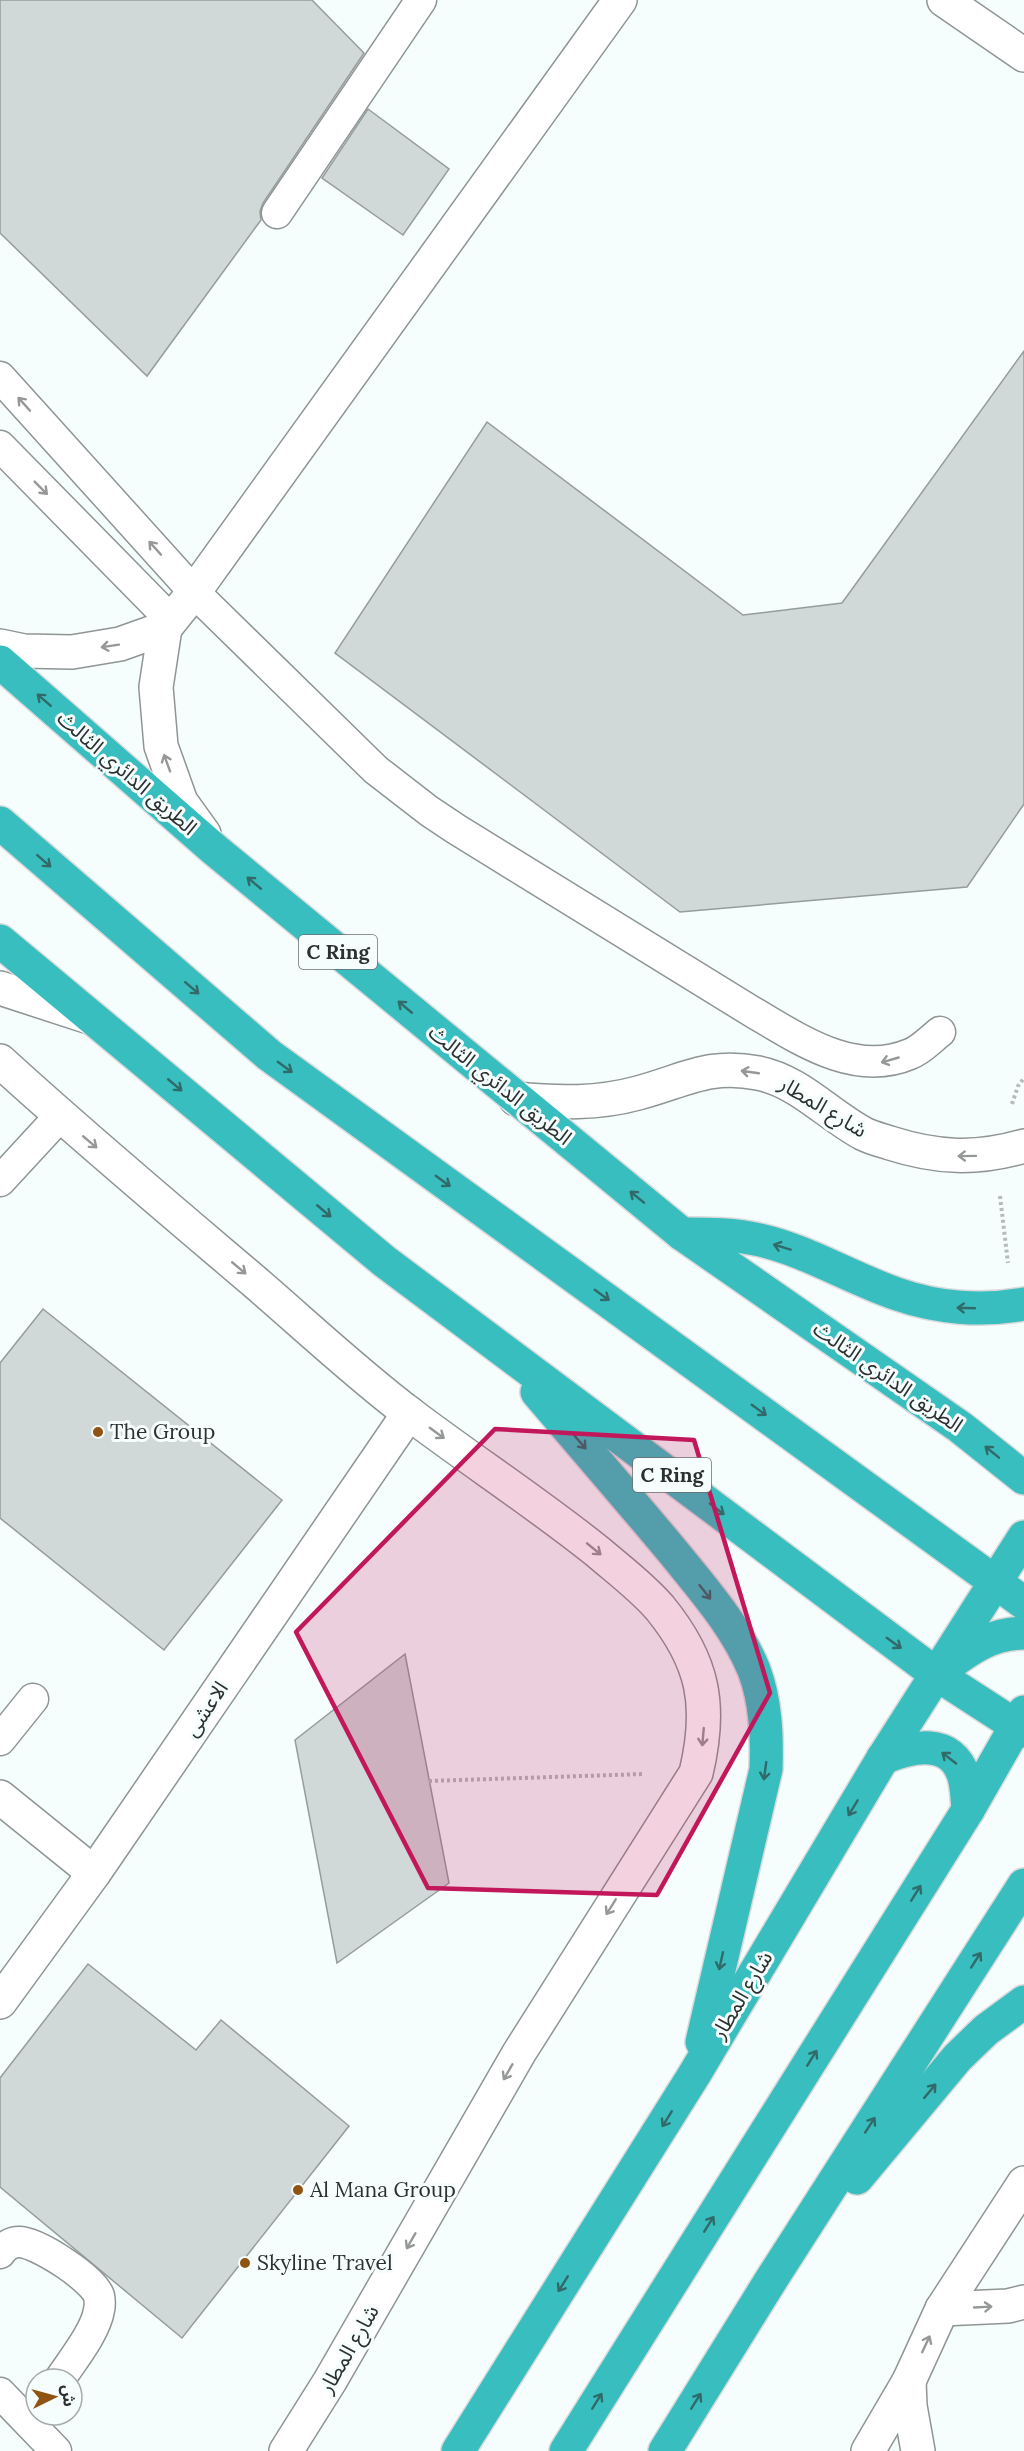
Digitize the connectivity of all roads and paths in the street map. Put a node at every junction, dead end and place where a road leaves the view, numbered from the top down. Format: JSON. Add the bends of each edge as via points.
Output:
{"nodes":[{"id":1,"x":421,"y":0,"type":"edge"},
{"id":2,"x":621,"y":0,"type":"edge"},
{"id":3,"x":944,"y":0,"type":"edge"},
{"id":4,"x":1024,"y":55,"type":"edge"},
{"id":5,"x":277,"y":213,"type":"dead end"},
{"id":6,"x":0,"y":377,"type":"edge"},
{"id":7,"x":0,"y":446,"type":"edge"},
{"id":8,"x":194,"y":592,"type":"junction"},
{"id":9,"x":169,"y":624,"type":"junction"},
{"id":10,"x":0,"y":646,"type":"edge"},
{"id":11,"x":0,"y":662,"type":"edge"},
{"id":12,"x":0,"y":823,"type":"edge"},
{"id":13,"x":215,"y":850,"type":"junction"},
{"id":14,"x":0,"y":941,"type":"edge"},
{"id":15,"x":0,"y":988,"type":"edge"},
{"id":16,"x":89,"y":1017,"type":"junction"},
{"id":17,"x":940,"y":1032,"type":"dead end"},
{"id":18,"x":0,"y":1061,"type":"edge"},
{"id":19,"x":516,"y":1099,"type":"junction"},
{"id":20,"x":60,"y":1116,"type":"junction"},
{"id":21,"x":1024,"y":1146,"type":"edge"},
{"id":22,"x":0,"y":1181,"type":"edge"},
{"id":23,"x":682,"y":1234,"type":"junction"},
{"id":24,"x":1024,"y":1304,"type":"edge"},
{"id":25,"x":501,"y":1350,"type":"junction"},
{"id":26,"x":409,"y":1413,"type":"junction"},
{"id":27,"x":1024,"y":1478,"type":"edge"},
{"id":28,"x":1024,"y":1537,"type":"edge"},
{"id":29,"x":995,"y":1582,"type":"junction"},
{"id":30,"x":1024,"y":1603,"type":"edge"},
{"id":31,"x":1024,"y":1634,"type":"edge"},
{"id":32,"x":936,"y":1674,"type":"junction"},
{"id":33,"x":33,"y":1699,"type":"dead end"},
{"id":34,"x":1022,"y":1723,"type":"edge"},
{"id":35,"x":0,"y":1740,"type":"edge"},
{"id":36,"x":883,"y":1758,"type":"junction"},
{"id":37,"x":696,"y":1773,"type":"junction"},
{"id":38,"x":429,"y":1781,"type":"dead end"},
{"id":39,"x":0,"y":1797,"type":"edge"},
{"id":40,"x":968,"y":1810,"type":"junction"},
{"id":41,"x":94,"y":1873,"type":"junction"},
{"id":42,"x":1024,"y":1885,"type":"edge"},
{"id":43,"x":0,"y":2002,"type":"edge"},
{"id":44,"x":1024,"y":2002,"type":"edge"},
{"id":45,"x":694,"y":2075,"type":"junction"},
{"id":46,"x":1024,"y":2183,"type":"edge"},
{"id":47,"x":0,"y":2253,"type":"edge"},
{"id":48,"x":771,"y":2280,"type":"junction"},
{"id":49,"x":1024,"y":2302,"type":"edge"},
{"id":50,"x":942,"y":2310,"type":"junction"},
{"id":51,"x":68,"y":2367,"type":"edge"},
{"id":52,"x":909,"y":2381,"type":"junction"},
{"id":53,"x":0,"y":2393,"type":"edge"},
{"id":54,"x":24,"y":2412,"type":"edge"},
{"id":55,"x":39,"y":2427,"type":"edge"},
{"id":56,"x":458,"y":2445,"type":"edge"},
{"id":57,"x":56,"y":2451,"type":"edge"},
{"id":58,"x":286,"y":2451,"type":"edge"},
{"id":59,"x":566,"y":2451,"type":"edge"},
{"id":60,"x":665,"y":2451,"type":"edge"},
{"id":61,"x":868,"y":2451,"type":"edge"},
{"id":62,"x":918,"y":2451,"type":"edge"}],
"edges":[{"from":1,"to":5,"type":"lane"},
{"from":2,"to":8,"type":"street"},
{"from":3,"to":4,"type":"street"},
{"from":8,"to":6,"type":"lane","one_way":true},
{"from":7,"to":9,"type":"lane","one_way":true},
{"from":8,"to":9,"type":"street"},
{"from":17,"to":8,"type":"lane","one_way":true,"via":[[912,1054],[877,1063],[835,1056],[751,1011],[429,811],[352,748]]},
{"from":9,"to":10,"type":"street","one_way":true,"via":[[120,644],[72,652]]},
{"from":13,"to":9,"type":"street","one_way":true,"via":[[181,802],[161,746],[156,687]]},
{"from":13,"to":11,"type":"highway","name":"الطريق الدائري الثالث","number":"C Ring","one_way":true},
{"from":12,"to":29,"type":"highway","one_way":true,"via":[[269,1055]]},
{"from":19,"to":13,"type":"highway","name":"الطريق الدائري الثالث","number":"C Ring","one_way":true},
{"from":14,"to":16,"type":"highway","number":"C Ring"},
{"from":15,"to":16,"type":"street"},
{"from":16,"to":25,"type":"highway","number":"C Ring","one_way":true,"via":[[130,1047],[384,1261]]},
{"from":18,"to":20,"type":"street"},
{"from":21,"to":19,"type":"street","name":"شارع المطار","one_way":true,"via":[[994,1155],[964,1157],[904,1148],[864,1134],[785,1082],[732,1069],[704,1071],[598,1101]]},
{"from":23,"to":19,"type":"highway","name":"الطريق الدائري الثالث","number":"C Ring","one_way":true},
{"from":20,"to":22,"type":"lane"},
{"from":20,"to":26,"type":"street","one_way":true},
{"from":24,"to":23,"type":"highway","one_way":true,"via":[[984,1308],[926,1302],[759,1240],[721,1234]]},
{"from":27,"to":23,"type":"highway","name":"الطريق الدائري الثالث","number":"C Ring","one_way":true,"via":[[960,1427]]},
{"from":25,"to":32,"type":"highway","number":"C Ring","one_way":true},
{"from":25,"to":45,"type":"highway","one_way":true,"via":[[709,1596],[742,1644],[764,1703],[766,1769]]},
{"from":26,"to":37,"type":"street","name":"شارع المطار","one_way":true,"via":[[554,1517],[659,1607],[683,1641],[700,1679],[705,1710]]},
{"from":26,"to":41,"type":"street","name":"الاعشى"},
{"from":28,"to":29,"type":"highway","name":"شارع المطار"},
{"from":29,"to":30,"type":"highway"},
{"from":29,"to":32,"type":"highway","name":"شارع المطار"},
{"from":31,"to":32,"type":"highway","via":[[1010,1634],[973,1646]]},
{"from":32,"to":34,"type":"highway","number":"C Ring"},
{"from":32,"to":36,"type":"highway","name":"شارع المطار"},
{"from":33,"to":35,"type":"lane"},
{"from":34,"to":40,"type":"highway"},
{"from":40,"to":36,"type":"highway","one_way":true,"via":[[963,1775],[950,1756],[920,1746]]},
{"from":36,"to":45,"type":"highway","name":"شارع المطار","one_way":true},
{"from":37,"to":38,"type":"path"},
{"from":37,"to":58,"type":"street","name":"شارع المطار","one_way":true,"via":[[519,2053]]},
{"from":39,"to":41,"type":"street"},
{"from":59,"to":40,"type":"highway","one_way":true},
{"from":41,"to":43,"type":"street","name":"الاعشى"},
{"from":48,"to":42,"type":"highway","one_way":true},
{"from":48,"to":44,"type":"highway","one_way":true,"via":[[957,2058]]},
{"from":45,"to":56,"type":"highway","name":"شارع المطار","one_way":true},
{"from":46,"to":50,"type":"street"},
{"from":47,"to":51,"type":"lane","via":[[11,2243],[21,2242],[48,2252],[98,2295],[100,2309],[95,2324]]},
{"from":60,"to":48,"type":"highway","one_way":true},
{"from":50,"to":49,"type":"street","one_way":true},
{"from":52,"to":50,"type":"street","one_way":true},
{"from":52,"to":61,"type":"street"},
{"from":52,"to":62,"type":"street","via":[[909,2406]]},
{"from":53,"to":54,"type":"lane"},
{"from":55,"to":57,"type":"lane"}]}
